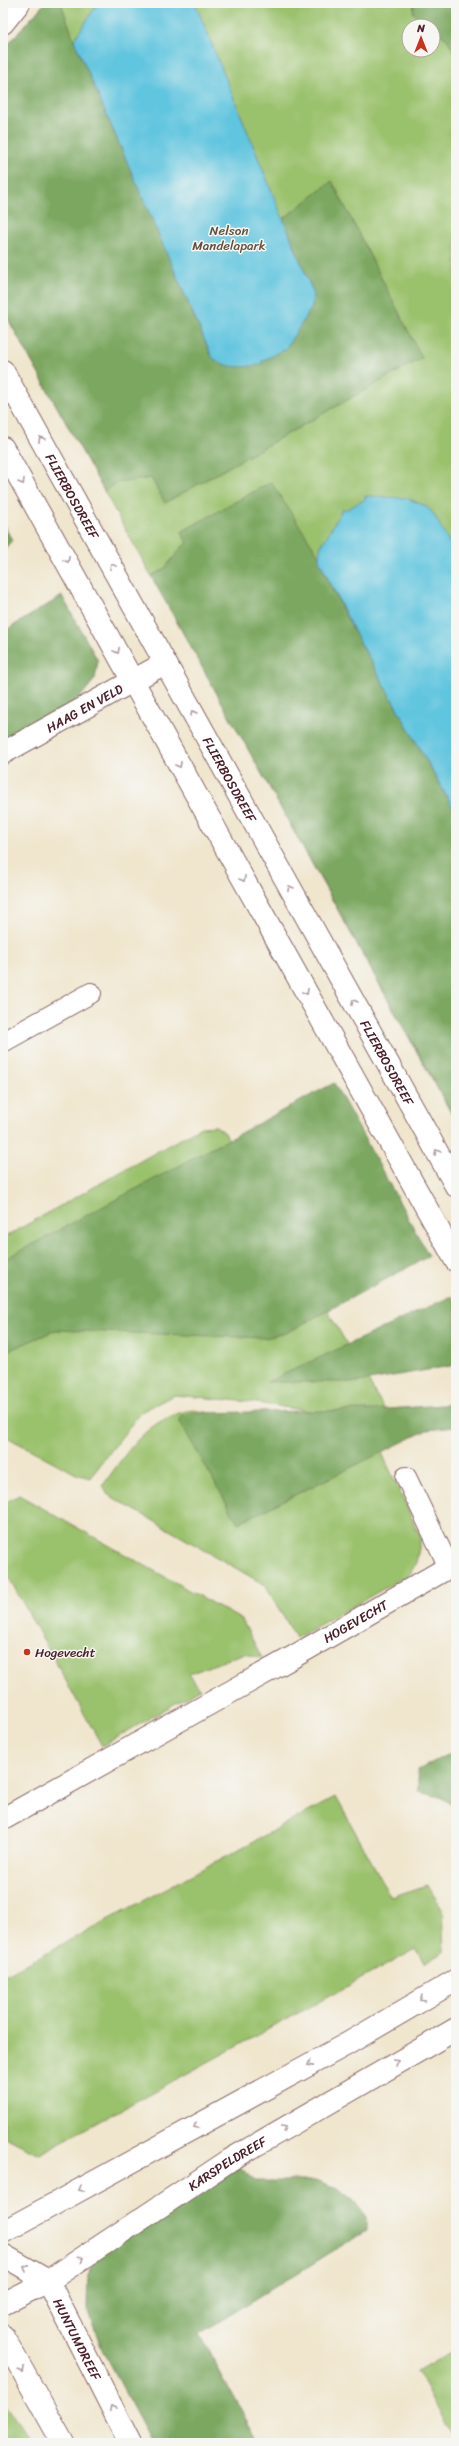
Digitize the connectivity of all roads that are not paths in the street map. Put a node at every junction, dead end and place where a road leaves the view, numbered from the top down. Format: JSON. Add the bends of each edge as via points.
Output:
{"nodes":[{"id":1,"x":19,"y":3,"type":"edge"},
{"id":2,"x":3,"y":23,"type":"edge"},
{"id":3,"x":3,"y":372,"type":"edge"},
{"id":4,"x":3,"y":448,"type":"edge"},
{"id":5,"x":165,"y":663,"type":"junction"},
{"id":6,"x":133,"y":681,"type":"junction"},
{"id":7,"x":3,"y":753,"type":"edge"},
{"id":8,"x":91,"y":993,"type":"dead end"},
{"id":9,"x":3,"y":1042,"type":"edge"},
{"id":10,"x":456,"y":1186,"type":"edge"},
{"id":11,"x":456,"y":1261,"type":"edge"},
{"id":12,"x":406,"y":1477,"type":"dead end"},
{"id":13,"x":453,"y":1565,"type":"edge"},
{"id":14,"x":3,"y":1819,"type":"edge"},
{"id":15,"x":456,"y":1980,"type":"edge"},
{"id":16,"x":456,"y":2029,"type":"edge"},
{"id":17,"x":3,"y":2232,"type":"edge"},
{"id":18,"x":3,"y":2255,"type":"edge"},
{"id":19,"x":48,"y":2281,"type":"junction"},
{"id":20,"x":3,"y":2304,"type":"edge"},
{"id":21,"x":3,"y":2336,"type":"edge"},
{"id":22,"x":63,"y":2443,"type":"edge"},
{"id":23,"x":130,"y":2443,"type":"edge"}],
"edges":[{"from":1,"to":2,"type":"street"},
{"from":5,"to":3,"type":"street","name":"FLIERBOSDREEF","one_way":true},
{"from":4,"to":6,"type":"street","one_way":true},
{"from":5,"to":6,"type":"street","name":"HAAG EN VELD"},
{"from":10,"to":5,"type":"street","name":"FLIERBOSDREEF","one_way":true},
{"from":6,"to":7,"type":"street","name":"HAAG EN VELD"},
{"from":6,"to":11,"type":"street","one_way":true},
{"from":8,"to":9,"type":"lane"},
{"from":12,"to":13,"type":"lane"},
{"from":13,"to":14,"type":"street","name":"HOGEVECHT"},
{"from":15,"to":17,"type":"street","one_way":true,"via":[[347,2044]]},
{"from":19,"to":16,"type":"street","name":"KARSPELDREEF","one_way":true,"via":[[230,2160]]},
{"from":19,"to":18,"type":"street","one_way":true},
{"from":19,"to":20,"type":"street","name":"KARSPELDREEF"},
{"from":23,"to":19,"type":"street","name":"HUNTUMDREEF","one_way":true},
{"from":21,"to":22,"type":"street","one_way":true}]}
